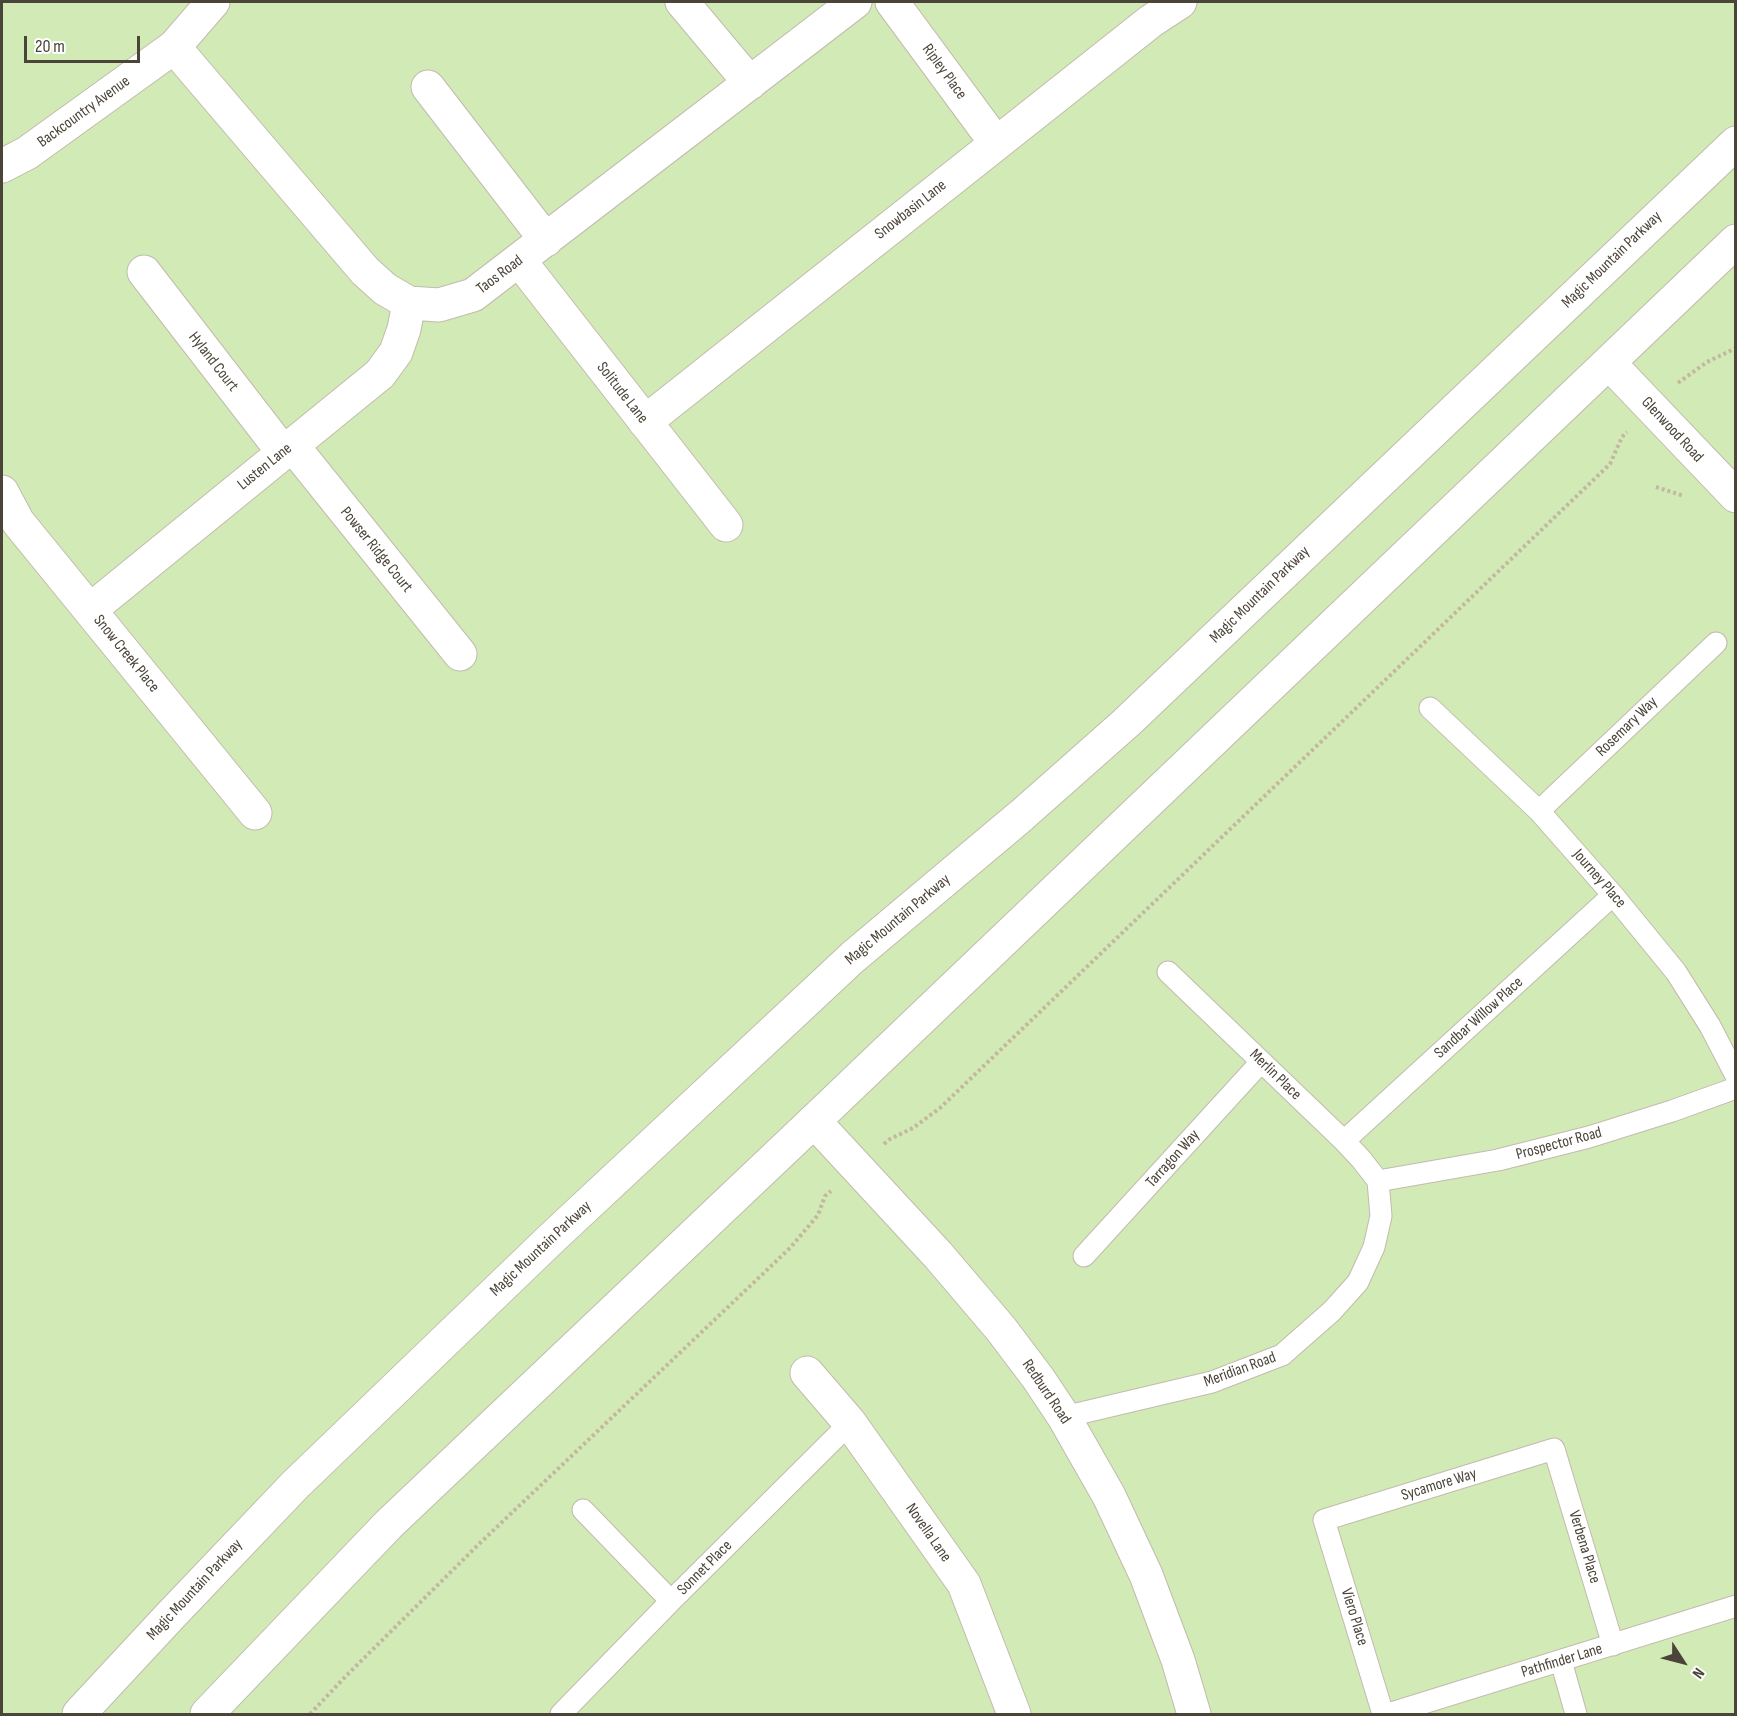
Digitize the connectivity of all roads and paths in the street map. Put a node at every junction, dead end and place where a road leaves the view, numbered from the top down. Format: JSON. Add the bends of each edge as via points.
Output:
{"nodes":[{"id":1,"x":213,"y":2,"type":"edge"},
{"id":2,"x":682,"y":2,"type":"edge"},
{"id":3,"x":855,"y":2,"type":"edge"},
{"id":4,"x":892,"y":2,"type":"edge"},
{"id":5,"x":1180,"y":2,"type":"edge"},
{"id":6,"x":174,"y":47,"type":"junction"},
{"id":7,"x":750,"y":83,"type":"junction"},
{"id":8,"x":428,"y":87,"type":"dead end"},
{"id":9,"x":996,"y":143,"type":"junction"},
{"id":10,"x":1736,"y":143,"type":"edge"},
{"id":11,"x":2,"y":166,"type":"edge"},
{"id":12,"x":546,"y":240,"type":"junction"},
{"id":13,"x":1736,"y":241,"type":"edge"},
{"id":14,"x":519,"y":260,"type":"junction"},
{"id":15,"x":144,"y":272,"type":"dead end"},
{"id":16,"x":409,"y":303,"type":"junction"},
{"id":17,"x":1736,"y":348,"type":"edge"},
{"id":18,"x":1609,"y":363,"type":"junction"},
{"id":19,"x":1683,"y":379,"type":"dead end"},
{"id":20,"x":645,"y":422,"type":"junction"},
{"id":21,"x":1622,"y":437,"type":"dead end"},
{"id":22,"x":288,"y":449,"type":"junction"},
{"id":23,"x":2,"y":492,"type":"edge"},
{"id":24,"x":1736,"y":496,"type":"edge"},
{"id":25,"x":726,"y":525,"type":"dead end"},
{"id":26,"x":90,"y":610,"type":"junction"},
{"id":27,"x":1716,"y":643,"type":"dead end"},
{"id":28,"x":460,"y":654,"type":"dead end"},
{"id":29,"x":1430,"y":708,"type":"dead end"},
{"id":30,"x":1539,"y":811,"type":"junction"},
{"id":31,"x":255,"y":813,"type":"dead end"},
{"id":32,"x":1613,"y":895,"type":"junction"},
{"id":33,"x":1168,"y":972,"type":"dead end"},
{"id":34,"x":1261,"y":1062,"type":"junction"},
{"id":35,"x":1736,"y":1076,"type":"edge"},
{"id":36,"x":1736,"y":1088,"type":"edge"},
{"id":37,"x":814,"y":1121,"type":"junction"},
{"id":38,"x":890,"y":1139,"type":"dead end"},
{"id":39,"x":1344,"y":1141,"type":"junction"},
{"id":40,"x":1378,"y":1181,"type":"junction"},
{"id":41,"x":825,"y":1196,"type":"dead end"},
{"id":42,"x":1084,"y":1256,"type":"dead end"},
{"id":43,"x":807,"y":1373,"type":"dead end"},
{"id":44,"x":1064,"y":1417,"type":"junction"},
{"id":45,"x":850,"y":1423,"type":"junction"},
{"id":46,"x":1554,"y":1449,"type":"joint"},
{"id":47,"x":583,"y":1510,"type":"dead end"},
{"id":48,"x":1324,"y":1520,"type":"joint"},
{"id":49,"x":671,"y":1601,"type":"junction"},
{"id":50,"x":1736,"y":1606,"type":"edge"},
{"id":51,"x":1613,"y":1645,"type":"junction"},
{"id":52,"x":1560,"y":1661,"type":"junction"},
{"id":53,"x":79,"y":1714,"type":"edge"},
{"id":54,"x":207,"y":1714,"type":"edge"},
{"id":55,"x":310,"y":1714,"type":"edge"},
{"id":56,"x":561,"y":1714,"type":"edge"},
{"id":57,"x":1014,"y":1714,"type":"edge"},
{"id":58,"x":1194,"y":1714,"type":"edge"},
{"id":59,"x":1383,"y":1714,"type":"edge"},
{"id":60,"x":1388,"y":1714,"type":"edge"},
{"id":61,"x":1576,"y":1714,"type":"edge"}],
"edges":[{"from":1,"to":6,"type":"street","name":"Backcountry Avenue"},
{"from":2,"to":7,"type":"street"},
{"from":3,"to":7,"type":"street","name":"Taos Road"},
{"from":4,"to":9,"type":"street","name":"Ripley Place"},
{"from":5,"to":9,"type":"street","name":"Snowbasin Lane"},
{"from":6,"to":11,"type":"street","name":"Backcountry Avenue","via":[[27,153]]},
{"from":6,"to":16,"type":"street","name":"Taos Road","via":[[365,271]]},
{"from":7,"to":12,"type":"street","name":"Taos Road"},
{"from":8,"to":12,"type":"street"},
{"from":9,"to":20,"type":"street","name":"Snowbasin Lane"},
{"from":10,"to":53,"type":"street","name":"Magic Mountain Parkway","via":[[1126,723],[853,957],[545,1245],[296,1485]]},
{"from":12,"to":14,"type":"street","name":"Taos Road"},
{"from":13,"to":18,"type":"street"},
{"from":14,"to":16,"type":"street","name":"Taos Road","via":[[473,295],[439,305]]},
{"from":14,"to":20,"type":"street","name":"Solitude Lane"},
{"from":15,"to":22,"type":"street","name":"Hyland Court"},
{"from":16,"to":22,"type":"street","name":"Lusten Lane","via":[[396,352],[380,374]]},
{"from":17,"to":19,"type":"path"},
{"from":18,"to":24,"type":"street","name":"Glenwood Road"},
{"from":18,"to":37,"type":"street"},
{"from":20,"to":25,"type":"street","name":"Solitude Lane"},
{"from":21,"to":38,"type":"path","via":[[1610,464],[966,1084],[913,1128]]},
{"from":22,"to":26,"type":"street","name":"Lusten Lane"},
{"from":22,"to":28,"type":"street","name":"Powser Ridge Court"},
{"from":23,"to":26,"type":"street","name":"Snow Creek Place","via":[[18,522]]},
{"from":26,"to":31,"type":"street","name":"Snow Creek Place"},
{"from":27,"to":30,"type":"lane","name":"Rosemary Way"},
{"from":29,"to":30,"type":"lane","name":"Journey Place"},
{"from":30,"to":32,"type":"lane","name":"Journey Place"},
{"from":32,"to":35,"type":"lane","name":"Journey Place","via":[[1676,972]]},
{"from":32,"to":39,"type":"lane","name":"Sandbar Willow Place"},
{"from":33,"to":34,"type":"lane","name":"Merlin Place"},
{"from":34,"to":39,"type":"lane","name":"Merlin Place"},
{"from":34,"to":42,"type":"lane","name":"Tarragon Way"},
{"from":36,"to":40,"type":"lane","name":"Prospector Road","via":[[1589,1137],[1498,1160]]},
{"from":37,"to":44,"type":"street","name":"Redburd Road","via":[[1001,1329]]},
{"from":37,"to":54,"type":"street","via":[[389,1524]]},
{"from":39,"to":40,"type":"lane","name":"Merlin Place"},
{"from":40,"to":44,"type":"lane","name":"Meridian Road","via":[[1381,1216],[1374,1247],[1358,1282],[1282,1355],[1212,1382]]},
{"from":41,"to":55,"type":"path","via":[[818,1215],[789,1248],[479,1544]]},
{"from":43,"to":45,"type":"street","name":"Novella Lane"},
{"from":44,"to":58,"type":"street","name":"Redburd Road","via":[[1109,1496],[1146,1575]]},
{"from":45,"to":49,"type":"lane","name":"Sonnet Place"},
{"from":45,"to":57,"type":"street","name":"Novella Lane","via":[[964,1584]]},
{"from":46,"to":48,"type":"lane","name":"Sycamore Way"},
{"from":46,"to":51,"type":"lane","name":"Verbena Place"},
{"from":47,"to":49,"type":"lane"},
{"from":48,"to":59,"type":"lane","name":"Viero Place"},
{"from":49,"to":56,"type":"lane","name":"Sonnet Place"},
{"from":50,"to":51,"type":"lane","name":"Pathfinder Lane"},
{"from":51,"to":52,"type":"lane","name":"Pathfinder Lane"},
{"from":52,"to":60,"type":"lane","name":"Pathfinder Lane"},
{"from":52,"to":61,"type":"lane"}]}
